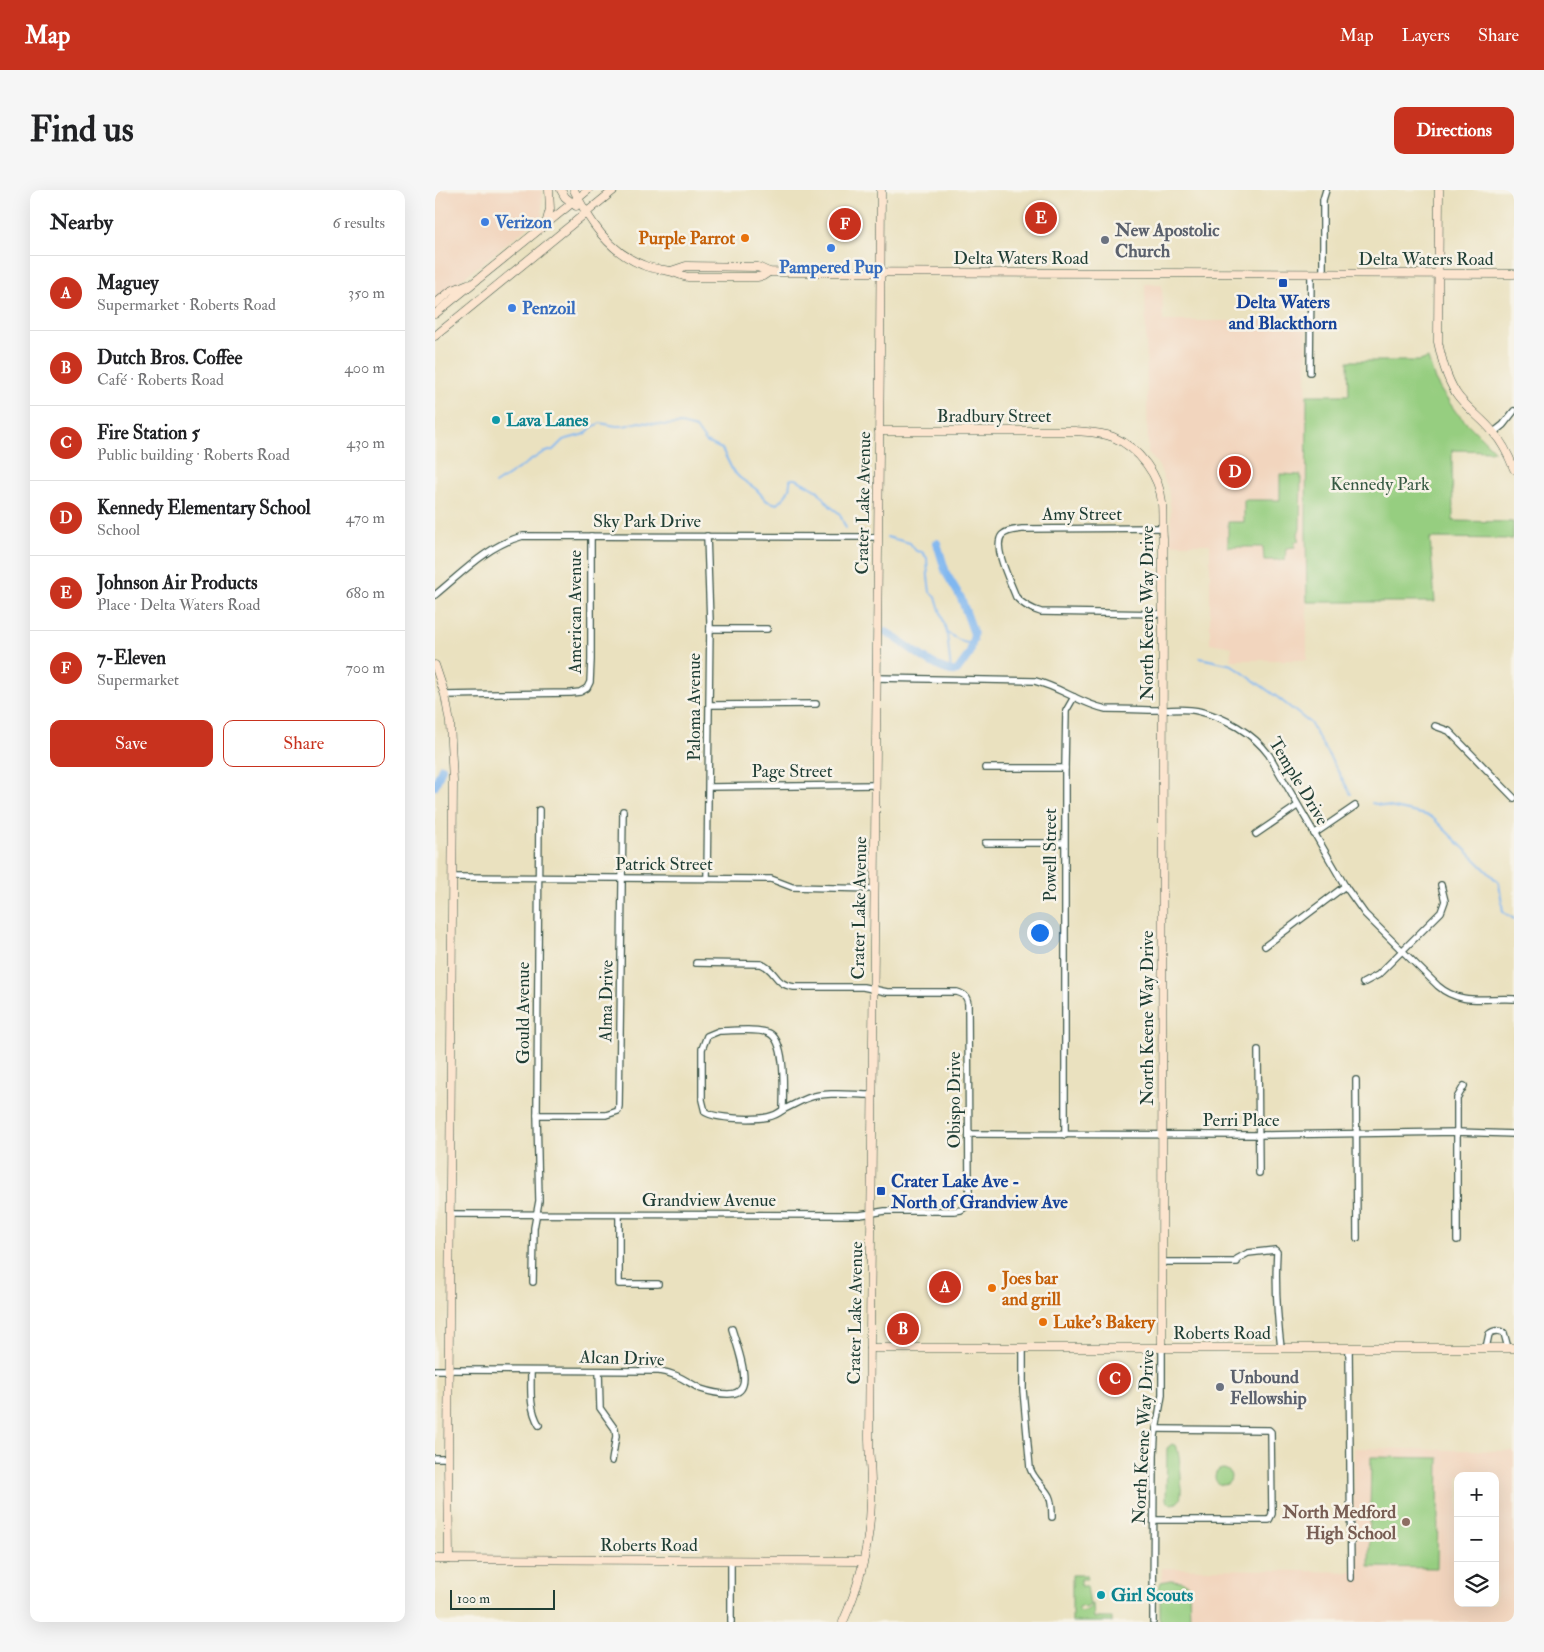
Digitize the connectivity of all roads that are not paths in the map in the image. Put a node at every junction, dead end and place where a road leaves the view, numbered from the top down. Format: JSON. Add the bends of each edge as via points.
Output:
{"nodes":[{"id":1,"x":549,"y":190,"type":"edge"},
{"id":2,"x":561,"y":190,"type":"edge"},
{"id":3,"x":574,"y":190,"type":"edge"},
{"id":4,"x":588,"y":190,"type":"edge"},
{"id":5,"x":614,"y":190,"type":"edge"},
{"id":6,"x":881,"y":190,"type":"edge"},
{"id":7,"x":1326,"y":190,"type":"edge"},
{"id":8,"x":1439,"y":190,"type":"edge"},
{"id":9,"x":575,"y":201,"type":"junction"},
{"id":10,"x":585,"y":214,"type":"junction"},
{"id":11,"x":546,"y":224,"type":"junction"},
{"id":12,"x":880,"y":273,"type":"junction"},
{"id":13,"x":1311,"y":274,"type":"junction"},
{"id":14,"x":1323,"y":274,"type":"junction"},
{"id":15,"x":1438,"y":274,"type":"junction"},
{"id":16,"x":1514,"y":274,"type":"edge"},
{"id":17,"x":477,"y":280,"type":"junction"},
{"id":18,"x":435,"y":304,"type":"edge"},
{"id":19,"x":435,"y":314,"type":"edge"},
{"id":20,"x":435,"y":336,"type":"edge"},
{"id":21,"x":1310,"y":372,"type":"dead end"},
{"id":22,"x":1514,"y":411,"type":"edge"},
{"id":23,"x":879,"y":431,"type":"junction"},
{"id":24,"x":1494,"y":432,"type":"junction"},
{"id":25,"x":1109,"y":436,"type":"joint"},
{"id":26,"x":1514,"y":468,"type":"edge"},
{"id":27,"x":1163,"y":528,"type":"junction"},
{"id":28,"x":591,"y":536,"type":"junction"},
{"id":29,"x":707,"y":536,"type":"junction"},
{"id":30,"x":877,"y":537,"type":"junction"},
{"id":31,"x":435,"y":595,"type":"edge"},
{"id":32,"x":1163,"y":614,"type":"junction"},
{"id":33,"x":710,"y":629,"type":"junction"},
{"id":34,"x":767,"y":629,"type":"dead end"},
{"id":35,"x":435,"y":665,"type":"edge"},
{"id":36,"x":876,"y":678,"type":"junction"},
{"id":37,"x":445,"y":695,"type":"junction"},
{"id":38,"x":1074,"y":697,"type":"junction"},
{"id":39,"x":816,"y":704,"type":"dead end"},
{"id":40,"x":710,"y":705,"type":"junction"},
{"id":41,"x":1162,"y":710,"type":"junction"},
{"id":42,"x":1435,"y":726,"type":"dead end"},
{"id":43,"x":985,"y":768,"type":"dead end"},
{"id":44,"x":1065,"y":768,"type":"junction"},
{"id":45,"x":875,"y":786,"type":"junction"},
{"id":46,"x":709,"y":787,"type":"junction"},
{"id":47,"x":1514,"y":798,"type":"edge"},
{"id":48,"x":1297,"y":806,"type":"junction"},
{"id":49,"x":1355,"y":806,"type":"dead end"},
{"id":50,"x":539,"y":810,"type":"dead end"},
{"id":51,"x":623,"y":811,"type":"dead end"},
{"id":52,"x":1256,"y":834,"type":"dead end"},
{"id":53,"x":1314,"y":834,"type":"junction"},
{"id":54,"x":985,"y":843,"type":"dead end"},
{"id":55,"x":1064,"y":843,"type":"junction"},
{"id":56,"x":452,"y":877,"type":"junction"},
{"id":57,"x":539,"y":878,"type":"junction"},
{"id":58,"x":623,"y":878,"type":"junction"},
{"id":59,"x":707,"y":879,"type":"junction"},
{"id":60,"x":1441,"y":885,"type":"dead end"},
{"id":61,"x":1345,"y":886,"type":"junction"},
{"id":62,"x":874,"y":889,"type":"junction"},
{"id":63,"x":1265,"y":946,"type":"dead end"},
{"id":64,"x":1402,"y":951,"type":"junction"},
{"id":65,"x":697,"y":963,"type":"dead end"},
{"id":66,"x":1363,"y":983,"type":"dead end"},
{"id":67,"x":873,"y":989,"type":"junction"},
{"id":68,"x":1514,"y":999,"type":"edge"},
{"id":69,"x":1258,"y":1050,"type":"dead end"},
{"id":70,"x":1356,"y":1080,"type":"dead end"},
{"id":71,"x":1464,"y":1086,"type":"dead end"},
{"id":72,"x":872,"y":1095,"type":"junction"},
{"id":73,"x":783,"y":1110,"type":"junction"},
{"id":74,"x":537,"y":1114,"type":"junction"},
{"id":75,"x":1457,"y":1132,"type":"junction"},
{"id":76,"x":1356,"y":1133,"type":"junction"},
{"id":77,"x":969,"y":1134,"type":"junction"},
{"id":78,"x":1514,"y":1134,"type":"edge"},
{"id":79,"x":1065,"y":1135,"type":"junction"},
{"id":80,"x":1162,"y":1135,"type":"junction"},
{"id":81,"x":1259,"y":1135,"type":"junction"},
{"id":82,"x":1259,"y":1173,"type":"dead end"},
{"id":83,"x":967,"y":1206,"type":"joint"},
{"id":84,"x":450,"y":1214,"type":"junction"},
{"id":85,"x":871,"y":1214,"type":"junction"},
{"id":86,"x":536,"y":1215,"type":"junction"},
{"id":87,"x":619,"y":1215,"type":"junction"},
{"id":88,"x":1357,"y":1238,"type":"dead end"},
{"id":89,"x":1457,"y":1240,"type":"dead end"},
{"id":90,"x":1163,"y":1262,"type":"junction"},
{"id":91,"x":533,"y":1282,"type":"dead end"},
{"id":92,"x":659,"y":1284,"type":"dead end"},
{"id":93,"x":732,"y":1329,"type":"dead end"},
{"id":94,"x":870,"y":1348,"type":"junction"},
{"id":95,"x":1163,"y":1348,"type":"junction"},
{"id":96,"x":1281,"y":1348,"type":"junction"},
{"id":97,"x":1349,"y":1348,"type":"junction"},
{"id":98,"x":1486,"y":1348,"type":"junction"},
{"id":99,"x":1511,"y":1348,"type":"edge"},
{"id":100,"x":1023,"y":1349,"type":"junction"},
{"id":101,"x":435,"y":1370,"type":"edge"},
{"id":102,"x":449,"y":1370,"type":"junction"},
{"id":103,"x":531,"y":1371,"type":"junction"},
{"id":104,"x":599,"y":1371,"type":"junction"},
{"id":105,"x":539,"y":1425,"type":"dead end"},
{"id":106,"x":1156,"y":1429,"type":"junction"},
{"id":107,"x":435,"y":1458,"type":"edge"},
{"id":108,"x":448,"y":1458,"type":"junction"},
{"id":109,"x":612,"y":1461,"type":"dead end"},
{"id":110,"x":1052,"y":1517,"type":"dead end"},
{"id":111,"x":1154,"y":1520,"type":"junction"},
{"id":112,"x":435,"y":1559,"type":"edge"},
{"id":113,"x":449,"y":1559,"type":"junction"},
{"id":114,"x":731,"y":1560,"type":"junction"},
{"id":115,"x":863,"y":1561,"type":"junction"},
{"id":116,"x":1351,"y":1578,"type":"dead end"},
{"id":117,"x":731,"y":1622,"type":"edge"},
{"id":118,"x":843,"y":1622,"type":"edge"},
{"id":119,"x":1153,"y":1622,"type":"edge"}],
"edges":[{"from":1,"to":11,"type":"street","via":[[550,209]]},
{"from":2,"to":9,"type":"street","name":"Delta Waters Road"},
{"from":3,"to":9,"type":"street","name":"Delta Waters Road"},
{"from":4,"to":9,"type":"street"},
{"from":5,"to":10,"type":"street"},
{"from":6,"to":12,"type":"street","name":"Crater Lake Avenue"},
{"from":7,"to":14,"type":"street","via":[[1323,200]]},
{"from":8,"to":15,"type":"street"},
{"from":9,"to":10,"type":"street","name":"Delta Waters Road"},
{"from":9,"to":11,"type":"street"},
{"from":10,"to":12,"type":"street","name":"Delta Waters Road","via":[[603,237],[630,260],[679,276],[757,277],[769,272]]},
{"from":10,"to":20,"type":"street"},
{"from":11,"to":17,"type":"street"},
{"from":12,"to":13,"type":"street","name":"Delta Waters Road"},
{"from":12,"to":23,"type":"street","name":"Crater Lake Avenue"},
{"from":13,"to":14,"type":"street","name":"Delta Waters Road"},
{"from":13,"to":21,"type":"street"},
{"from":14,"to":15,"type":"street","name":"Delta Waters Road"},
{"from":15,"to":16,"type":"street","name":"Delta Waters Road"},
{"from":15,"to":24,"type":"street","via":[[1438,342],[1442,362],[1456,394]]},
{"from":17,"to":18,"type":"street","via":[[451,291]]},
{"from":17,"to":19,"type":"street"},
{"from":22,"to":24,"type":"street"},
{"from":23,"to":25,"type":"street","name":"Bradbury Street","via":[[1075,431]]},
{"from":23,"to":30,"type":"street","name":"Crater Lake Avenue"},
{"from":24,"to":26,"type":"street"},
{"from":25,"to":27,"type":"street","name":"North Keene Way Drive","via":[[1136,454],[1153,474],[1161,495]]},
{"from":27,"to":32,"type":"street","name":"North Keene Way Drive"},
{"from":27,"to":32,"type":"street","name":"Amy Street","via":[[1021,529],[1002,535],[999,546],[1016,597],[1033,610]]},
{"from":28,"to":29,"type":"street","name":"Sky Park Drive"},
{"from":28,"to":31,"type":"street","name":"Sky Park Drive","via":[[523,536],[511,539],[492,548]]},
{"from":28,"to":37,"type":"street","name":"American Avenue","via":[[591,660],[587,688],[571,693]]},
{"from":29,"to":30,"type":"street","name":"Sky Park Drive"},
{"from":29,"to":33,"type":"street","name":"Paloma Avenue"},
{"from":30,"to":36,"type":"street","name":"Crater Lake Avenue"},
{"from":32,"to":41,"type":"street","name":"North Keene Way Drive"},
{"from":33,"to":34,"type":"street"},
{"from":33,"to":40,"type":"street","name":"Paloma Avenue"},
{"from":35,"to":37,"type":"street"},
{"from":36,"to":38,"type":"street","name":"Temple Drive","via":[[1027,680],[1051,686]]},
{"from":36,"to":45,"type":"street","name":"Crater Lake Avenue"},
{"from":37,"to":56,"type":"street","via":[[453,780]]},
{"from":38,"to":41,"type":"street","name":"Temple Drive","via":[[1106,709]]},
{"from":38,"to":44,"type":"street","name":"Powell Street","via":[[1066,711]]},
{"from":39,"to":40,"type":"street"},
{"from":40,"to":46,"type":"street","name":"Paloma Avenue"},
{"from":41,"to":48,"type":"street","name":"Temple Drive","via":[[1197,711],[1253,736],[1269,755]]},
{"from":41,"to":80,"type":"street","name":"North Keene Way Drive"},
{"from":42,"to":47,"type":"street","via":[[1449,731]]},
{"from":43,"to":44,"type":"street"},
{"from":44,"to":55,"type":"street","name":"Powell Street"},
{"from":45,"to":46,"type":"street","name":"Page Street"},
{"from":45,"to":62,"type":"street","name":"Crater Lake Avenue"},
{"from":46,"to":59,"type":"street","name":"Paloma Avenue"},
{"from":48,"to":52,"type":"street"},
{"from":48,"to":53,"type":"street","name":"Temple Drive"},
{"from":49,"to":53,"type":"street"},
{"from":50,"to":57,"type":"street","name":"Gould Avenue"},
{"from":51,"to":58,"type":"street","name":"Alma Drive"},
{"from":53,"to":61,"type":"street","name":"Temple Drive"},
{"from":54,"to":55,"type":"street"},
{"from":55,"to":79,"type":"street","name":"Powell Street"},
{"from":56,"to":57,"type":"street","name":"Patrick Street"},
{"from":56,"to":84,"type":"street"},
{"from":57,"to":58,"type":"street","name":"Patrick Street"},
{"from":57,"to":74,"type":"street","name":"Gould Avenue"},
{"from":58,"to":59,"type":"street","name":"Patrick Street"},
{"from":58,"to":74,"type":"street","name":"Alma Drive","via":[[618,1111],[606,1115]]},
{"from":59,"to":62,"type":"street","name":"Patrick Street","via":[[771,879],[792,887]]},
{"from":60,"to":64,"type":"street","via":[[1445,902],[1441,912]]},
{"from":61,"to":63,"type":"street"},
{"from":61,"to":64,"type":"street","name":"Temple Drive","via":[[1365,914]]},
{"from":62,"to":67,"type":"street","name":"Crater Lake Avenue"},
{"from":64,"to":66,"type":"street","via":[[1378,975]]},
{"from":64,"to":68,"type":"street","name":"Temple Drive","via":[[1453,997]]},
{"from":65,"to":67,"type":"street","via":[[761,964],[786,986]]},
{"from":67,"to":72,"type":"street","name":"Crater Lake Avenue"},
{"from":67,"to":77,"type":"street","name":"Obispo Drive","via":[[964,994],[968,1004]]},
{"from":69,"to":81,"type":"street"},
{"from":70,"to":76,"type":"street"},
{"from":71,"to":75,"type":"street","via":[[1457,1098]]},
{"from":72,"to":73,"type":"street","via":[[814,1096]]},
{"from":72,"to":85,"type":"street","name":"Crater Lake Avenue"},
{"from":73,"to":73,"type":"street","via":[[758,1118],[718,1118],[705,1112],[702,1049],[707,1036],[719,1032],[761,1031],[775,1037],[781,1053]]},
{"from":74,"to":86,"type":"street","name":"Gould Avenue","via":[[539,1201]]},
{"from":75,"to":76,"type":"street","name":"Perri Place"},
{"from":75,"to":78,"type":"street","name":"Perri Place"},
{"from":75,"to":89,"type":"street"},
{"from":76,"to":81,"type":"street","name":"Perri Place"},
{"from":76,"to":88,"type":"street"},
{"from":77,"to":79,"type":"street","name":"Perri Place"},
{"from":77,"to":83,"type":"street","name":"Obispo Drive"},
{"from":79,"to":80,"type":"street","name":"Perri Place"},
{"from":80,"to":81,"type":"street","name":"Perri Place"},
{"from":80,"to":90,"type":"street","name":"North Keene Way Drive"},
{"from":81,"to":82,"type":"street"},
{"from":83,"to":85,"type":"street","name":"Grandview Avenue","via":[[955,1211]]},
{"from":84,"to":86,"type":"street","name":"Grandview Avenue"},
{"from":84,"to":102,"type":"street"},
{"from":85,"to":87,"type":"street","name":"Grandview Avenue"},
{"from":85,"to":94,"type":"street","name":"Crater Lake Avenue"},
{"from":86,"to":87,"type":"street","name":"Grandview Avenue"},
{"from":86,"to":91,"type":"street","name":"Gould Avenue"},
{"from":87,"to":92,"type":"street","via":[[619,1284]]},
{"from":90,"to":95,"type":"street","name":"North Keene Way Drive"},
{"from":90,"to":96,"type":"street","via":[[1237,1262],[1248,1253],[1275,1250],[1276,1310]]},
{"from":93,"to":104,"type":"street","name":"Alcan Drive","via":[[743,1377],[743,1386],[737,1392],[709,1392],[678,1375],[659,1371]]},
{"from":94,"to":100,"type":"street","name":"Roberts Road"},
{"from":94,"to":115,"type":"street","name":"Crater Lake Avenue","via":[[871,1502]]},
{"from":95,"to":96,"type":"street","name":"Roberts Road"},
{"from":95,"to":100,"type":"street","name":"Roberts Road"},
{"from":95,"to":106,"type":"street","name":"North Keene Way Drive","via":[[1162,1396]]},
{"from":96,"to":97,"type":"street","name":"Roberts Road"},
{"from":97,"to":98,"type":"street","name":"Roberts Road"},
{"from":97,"to":116,"type":"street"},
{"from":98,"to":99,"type":"street","name":"Roberts Road"},
{"from":98,"to":99,"type":"street","via":[[1489,1334],[1500,1331]]},
{"from":100,"to":110,"type":"street","via":[[1030,1468],[1051,1500]]},
{"from":101,"to":102,"type":"street","name":"Alcan Drive"},
{"from":102,"to":103,"type":"street","name":"Alcan Drive"},
{"from":102,"to":108,"type":"street"},
{"from":103,"to":104,"type":"street","name":"Alcan Drive"},
{"from":103,"to":105,"type":"street","via":[[531,1407]]},
{"from":104,"to":109,"type":"street","via":[[600,1408],[615,1429]]},
{"from":106,"to":111,"type":"street","name":"North Keene Way Drive"},
{"from":106,"to":111,"type":"street","via":[[1269,1430],[1272,1514],[1269,1520]]},
{"from":107,"to":108,"type":"street"},
{"from":108,"to":113,"type":"street"},
{"from":111,"to":119,"type":"street","name":"North Keene Way Drive"},
{"from":112,"to":113,"type":"street","name":"Roberts Road"},
{"from":113,"to":114,"type":"street","name":"Roberts Road"},
{"from":114,"to":115,"type":"street","name":"Roberts Road"},
{"from":114,"to":117,"type":"street"},
{"from":115,"to":118,"type":"street","name":"Crater Lake Avenue"}]}
